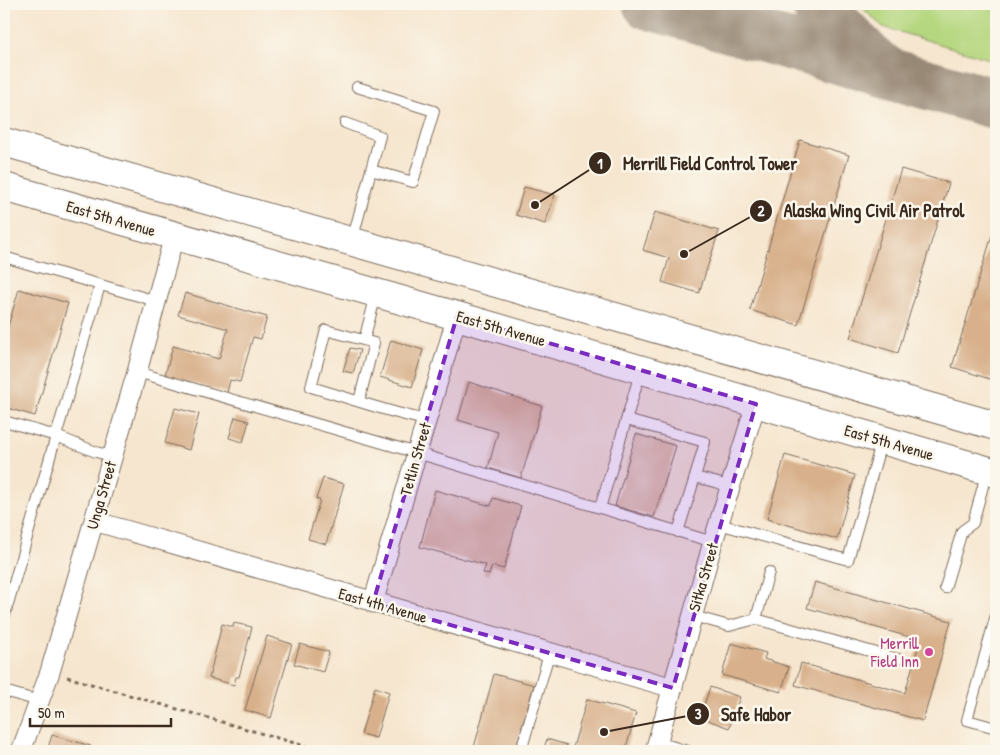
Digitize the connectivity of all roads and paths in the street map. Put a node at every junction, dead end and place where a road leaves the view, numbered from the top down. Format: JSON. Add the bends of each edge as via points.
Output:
{"nodes":[{"id":1,"x":357,"y":87,"type":"dead end"},
{"id":2,"x":346,"y":123,"type":"dead end"},
{"id":3,"x":4,"y":142,"type":"edge"},
{"id":4,"x":371,"y":170,"type":"junction"},
{"id":5,"x":4,"y":187,"type":"edge"},
{"id":6,"x":174,"y":236,"type":"junction"},
{"id":7,"x":351,"y":242,"type":"junction"},
{"id":8,"x":4,"y":257,"type":"edge"},
{"id":9,"x":100,"y":285,"type":"junction"},
{"id":10,"x":376,"y":293,"type":"junction"},
{"id":11,"x":156,"y":301,"type":"junction"},
{"id":12,"x":458,"y":316,"type":"junction"},
{"id":13,"x":364,"y":340,"type":"junction"},
{"id":14,"x":641,"y":370,"type":"junction"},
{"id":15,"x":137,"y":372,"type":"junction"},
{"id":16,"x":359,"y":401,"type":"junction"},
{"id":17,"x":756,"y":404,"type":"junction"},
{"id":18,"x":426,"y":420,"type":"junction"},
{"id":19,"x":627,"y":420,"type":"junction"},
{"id":20,"x":4,"y":421,"type":"edge"},
{"id":21,"x":996,"y":426,"type":"edge"},
{"id":22,"x":56,"y":436,"type":"junction"},
{"id":23,"x":882,"y":440,"type":"junction"},
{"id":24,"x":417,"y":453,"type":"junction"},
{"id":25,"x":112,"y":456,"type":"junction"},
{"id":26,"x":992,"y":472,"type":"edge"},
{"id":27,"x":695,"y":477,"type":"junction"},
{"id":28,"x":730,"y":486,"type":"junction"},
{"id":29,"x":600,"y":508,"type":"junction"},
{"id":30,"x":94,"y":521,"type":"junction"},
{"id":31,"x":678,"y":532,"type":"junction"},
{"id":32,"x":716,"y":533,"type":"junction"},
{"id":33,"x":769,"y":572,"type":"dead end"},
{"id":34,"x":946,"y":588,"type":"dead end"},
{"id":35,"x":373,"y":602,"type":"junction"},
{"id":36,"x":996,"y":615,"type":"edge"},
{"id":37,"x":692,"y":616,"type":"junction"},
{"id":38,"x":4,"y":618,"type":"edge"},
{"id":39,"x":756,"y":619,"type":"junction"},
{"id":40,"x":549,"y":654,"type":"junction"},
{"id":41,"x":898,"y":659,"type":"dead end"},
{"id":42,"x":50,"y":672,"type":"junction"},
{"id":43,"x":673,"y":688,"type":"junction"},
{"id":44,"x":4,"y":691,"type":"edge"},
{"id":45,"x":39,"y":702,"type":"junction"},
{"id":46,"x":996,"y":728,"type":"edge"},
{"id":47,"x":656,"y":747,"type":"edge"},
{"id":48,"x":21,"y":751,"type":"edge"},
{"id":49,"x":322,"y":751,"type":"edge"},
{"id":50,"x":521,"y":751,"type":"edge"},
{"id":51,"x":688,"y":751,"type":"edge"}],
"edges":[{"from":1,"to":4,"type":"lane","via":[[434,111],[413,182]]},
{"from":2,"to":4,"type":"lane","via":[[380,136]]},
{"from":3,"to":7,"type":"highway"},
{"from":4,"to":7,"type":"lane"},
{"from":5,"to":6,"type":"highway","name":"East 5th Avenue"},
{"from":6,"to":10,"type":"highway","name":"East 5th Avenue"},
{"from":6,"to":11,"type":"street","name":"Unga Street"},
{"from":7,"to":21,"type":"highway"},
{"from":8,"to":9,"type":"lane"},
{"from":9,"to":11,"type":"lane"},
{"from":9,"to":22,"type":"lane"},
{"from":10,"to":12,"type":"highway","name":"East 5th Avenue"},
{"from":10,"to":13,"type":"lane"},
{"from":11,"to":15,"type":"street","name":"Unga Street"},
{"from":12,"to":14,"type":"highway","name":"East 5th Avenue"},
{"from":12,"to":18,"type":"street","name":"Tetlin Street"},
{"from":13,"to":16,"type":"lane","via":[[374,343]]},
{"from":13,"to":16,"type":"lane","via":[[326,330],[311,386]]},
{"from":14,"to":17,"type":"highway","name":"East 5th Avenue"},
{"from":14,"to":19,"type":"lane"},
{"from":15,"to":24,"type":"lane"},
{"from":15,"to":25,"type":"street","name":"Unga Street"},
{"from":16,"to":18,"type":"lane"},
{"from":17,"to":23,"type":"highway","name":"East 5th Avenue"},
{"from":17,"to":28,"type":"street","name":"Sitka Street"},
{"from":18,"to":24,"type":"street","name":"Tetlin Street"},
{"from":19,"to":27,"type":"lane","via":[[705,442]]},
{"from":19,"to":29,"type":"lane"},
{"from":20,"to":22,"type":"lane"},
{"from":22,"to":25,"type":"lane"},
{"from":22,"to":38,"type":"lane"},
{"from":23,"to":26,"type":"highway","name":"East 5th Avenue"},
{"from":23,"to":32,"type":"lane","via":[[848,560]]},
{"from":24,"to":29,"type":"lane"},
{"from":24,"to":35,"type":"street","name":"Tetlin Street"},
{"from":25,"to":30,"type":"street","name":"Unga Street"},
{"from":26,"to":34,"type":"lane","via":[[973,522],[962,531]]},
{"from":27,"to":28,"type":"lane"},
{"from":27,"to":31,"type":"lane"},
{"from":28,"to":32,"type":"street","name":"Sitka Street"},
{"from":29,"to":31,"type":"lane"},
{"from":30,"to":35,"type":"street","name":"East 4th Avenue"},
{"from":30,"to":42,"type":"street","name":"Unga Street"},
{"from":31,"to":32,"type":"lane"},
{"from":32,"to":37,"type":"street","name":"Sitka Street"},
{"from":33,"to":39,"type":"lane"},
{"from":35,"to":40,"type":"street","name":"East 4th Avenue"},
{"from":36,"to":46,"type":"lane","via":[[967,720]]},
{"from":37,"to":39,"type":"lane","via":[[729,626]]},
{"from":37,"to":43,"type":"street","name":"Sitka Street"},
{"from":39,"to":41,"type":"lane"},
{"from":40,"to":43,"type":"street","name":"East 4th Avenue"},
{"from":40,"to":50,"type":"lane"},
{"from":42,"to":45,"type":"street","name":"Unga Street"},
{"from":42,"to":49,"type":"path"},
{"from":43,"to":47,"type":"street","name":"Sitka Street"},
{"from":44,"to":45,"type":"lane"},
{"from":45,"to":48,"type":"street","name":"Unga Street"},
{"from":47,"to":51,"type":"lane"}]}
